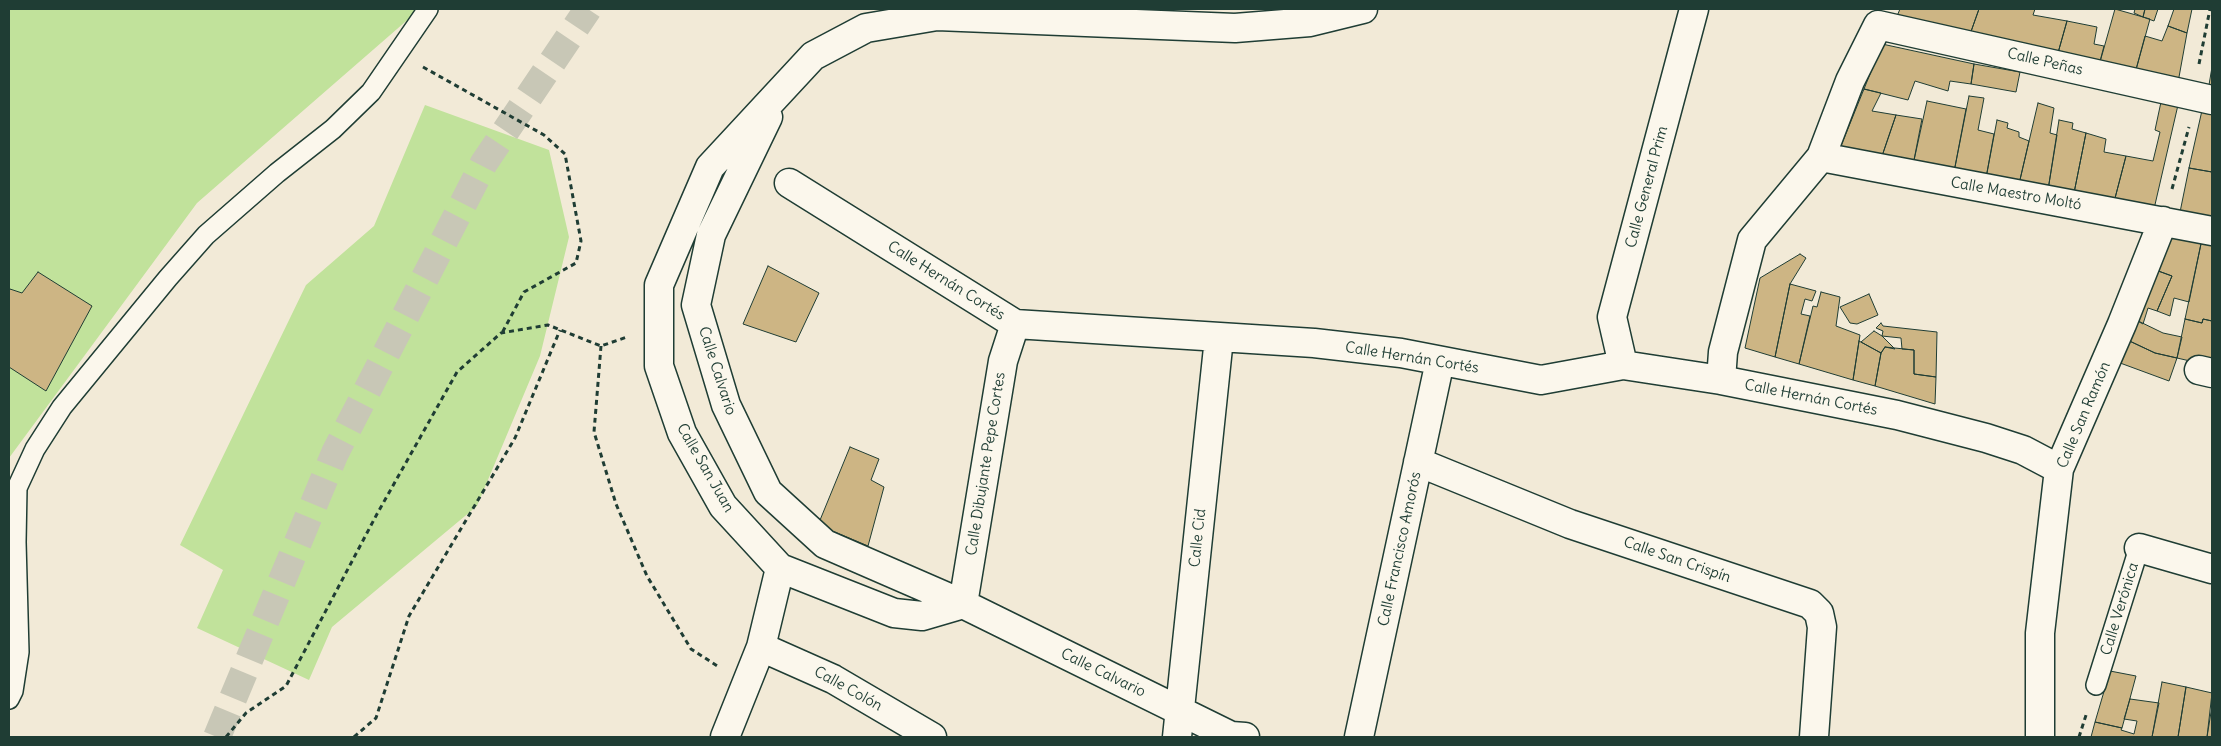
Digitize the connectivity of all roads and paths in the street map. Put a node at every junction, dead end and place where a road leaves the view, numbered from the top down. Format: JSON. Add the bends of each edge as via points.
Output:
{"nodes":[{"id":1,"x":428,"y":9,"type":"edge"},
{"id":2,"x":1104,"y":9,"type":"edge"},
{"id":3,"x":1363,"y":9,"type":"edge"},
{"id":4,"x":1694,"y":9,"type":"edge"},
{"id":5,"x":937,"y":13,"type":"edge"},
{"id":6,"x":1143,"y":24,"type":"junction"},
{"id":7,"x":398,"y":53,"type":"junction"},
{"id":8,"x":780,"y":92,"type":"junction"},
{"id":9,"x":2212,"y":100,"type":"edge"},
{"id":10,"x":1821,"y":157,"type":"junction"},
{"id":11,"x":789,"y":183,"type":"dead end"},
{"id":12,"x":2163,"y":221,"type":"junction"},
{"id":13,"x":2212,"y":231,"type":"edge"},
{"id":14,"x":1015,"y":324,"type":"junction"},
{"id":15,"x":659,"y":327,"type":"junction"},
{"id":16,"x":560,"y":330,"type":"junction"},
{"id":17,"x":501,"y":333,"type":"junction"},
{"id":18,"x":1219,"y":338,"type":"junction"},
{"id":19,"x":601,"y":346,"type":"junction"},
{"id":20,"x":1440,"y":361,"type":"junction"},
{"id":21,"x":1623,"y":365,"type":"junction"},
{"id":22,"x":1721,"y":380,"type":"junction"},
{"id":23,"x":1418,"y":462,"type":"junction"},
{"id":24,"x":2059,"y":470,"type":"junction"},
{"id":25,"x":2139,"y":548,"type":"joint"},
{"id":26,"x":780,"y":568,"type":"junction"},
{"id":27,"x":2212,"y":569,"type":"edge"},
{"id":28,"x":963,"y":604,"type":"junction"},
{"id":29,"x":761,"y":647,"type":"junction"},
{"id":30,"x":746,"y":685,"type":"junction"},
{"id":31,"x":2096,"y":685,"type":"dead end"},
{"id":32,"x":9,"y":699,"type":"edge"},
{"id":33,"x":1178,"y":724,"type":"edge"},
{"id":34,"x":226,"y":737,"type":"edge"},
{"id":35,"x":354,"y":737,"type":"edge"},
{"id":36,"x":725,"y":737,"type":"edge"},
{"id":37,"x":932,"y":737,"type":"edge"},
{"id":38,"x":1245,"y":737,"type":"edge"},
{"id":39,"x":1359,"y":737,"type":"edge"},
{"id":40,"x":1814,"y":737,"type":"edge"},
{"id":41,"x":2040,"y":737,"type":"edge"}],
"edges":[{"from":1,"to":7,"type":"lane"},
{"from":2,"to":6,"type":"lane"},
{"from":3,"to":6,"type":"street","name":"Calle San Juan","via":[[1310,22],[1254,26]]},
{"from":4,"to":21,"type":"street","name":"Calle General Prim","via":[[1612,317]]},
{"from":5,"to":6,"type":"street","name":"Calle San Juan"},
{"from":5,"to":8,"type":"street","name":"Calle San Juan","via":[[866,28],[813,56]]},
{"from":7,"to":17,"type":"path","via":[[544,134],[564,154],[581,241],[576,263],[524,292]]},
{"from":7,"to":32,"type":"lane","via":[[370,92],[333,129],[206,235],[62,407],[36,450],[17,488],[19,652]]},
{"from":8,"to":15,"type":"street","name":"Calle San Juan","via":[[710,167],[659,285]]},
{"from":8,"to":28,"type":"street","name":"Calle Calvario","via":[[711,235],[696,305],[726,405],[768,492],[825,544]]},
{"from":9,"to":10,"type":"street","name":"Calle Peñas","via":[[1878,25],[1850,81]]},
{"from":10,"to":12,"type":"street","name":"Calle Maestro Moltó"},
{"from":10,"to":22,"type":"street","via":[[1752,240],[1723,352]]},
{"from":11,"to":14,"type":"street","name":"Calle Hernán Cortés"},
{"from":12,"to":13,"type":"street","name":"Calle Maestro Moltó"},
{"from":12,"to":24,"type":"street","name":"Calle San Ramón"},
{"from":14,"to":18,"type":"street","name":"Calle Hernán Cortés"},
{"from":14,"to":28,"type":"street","name":"Calle Dibujante Pepe Cortes","via":[[1003,361]]},
{"from":15,"to":19,"type":"path"},
{"from":15,"to":26,"type":"street","name":"Calle San Juan","via":[[659,366],[682,433],[723,506]]},
{"from":16,"to":17,"type":"path","via":[[548,325]]},
{"from":16,"to":19,"type":"path"},
{"from":16,"to":35,"type":"path","via":[[515,438],[409,616],[376,718]]},
{"from":17,"to":34,"type":"path","via":[[457,372],[286,686],[246,713]]},
{"from":18,"to":20,"type":"street","name":"Calle Hernán Cortés","via":[[1314,343]]},
{"from":18,"to":33,"type":"street","name":"Calle Cid"},
{"from":19,"to":30,"type":"path","via":[[594,432],[616,504],[647,576],[691,649]]},
{"from":20,"to":21,"type":"street","name":"Calle Hernán Cortés","via":[[1541,380]]},
{"from":20,"to":23,"type":"street","name":"Calle Francisco Amorós"},
{"from":21,"to":22,"type":"street","name":"Calle Hernán Cortés"},
{"from":22,"to":24,"type":"street","name":"Calle Hernán Cortés","via":[[1888,413],[1986,438],[2023,450]]},
{"from":23,"to":39,"type":"street","name":"Calle Francisco Amorós"},
{"from":23,"to":40,"type":"street","name":"Calle San Crispín","via":[[1570,524],[1810,604],[1819,613],[1822,627]]},
{"from":24,"to":41,"type":"street","name":"Calle San Ramón","via":[[2040,633]]},
{"from":25,"to":27,"type":"street","name":"Calle Verónica"},
{"from":25,"to":31,"type":"lane","name":"Calle Verónica"},
{"from":26,"to":28,"type":"street","via":[[894,613],[922,616]]},
{"from":26,"to":29,"type":"street"},
{"from":28,"to":33,"type":"street","name":"Calle Calvario"},
{"from":29,"to":30,"type":"street"},
{"from":29,"to":37,"type":"street","name":"Calle Colón","via":[[833,679]]},
{"from":30,"to":36,"type":"street"},
{"from":33,"to":38,"type":"street","name":"Calle Calvario"}]}
